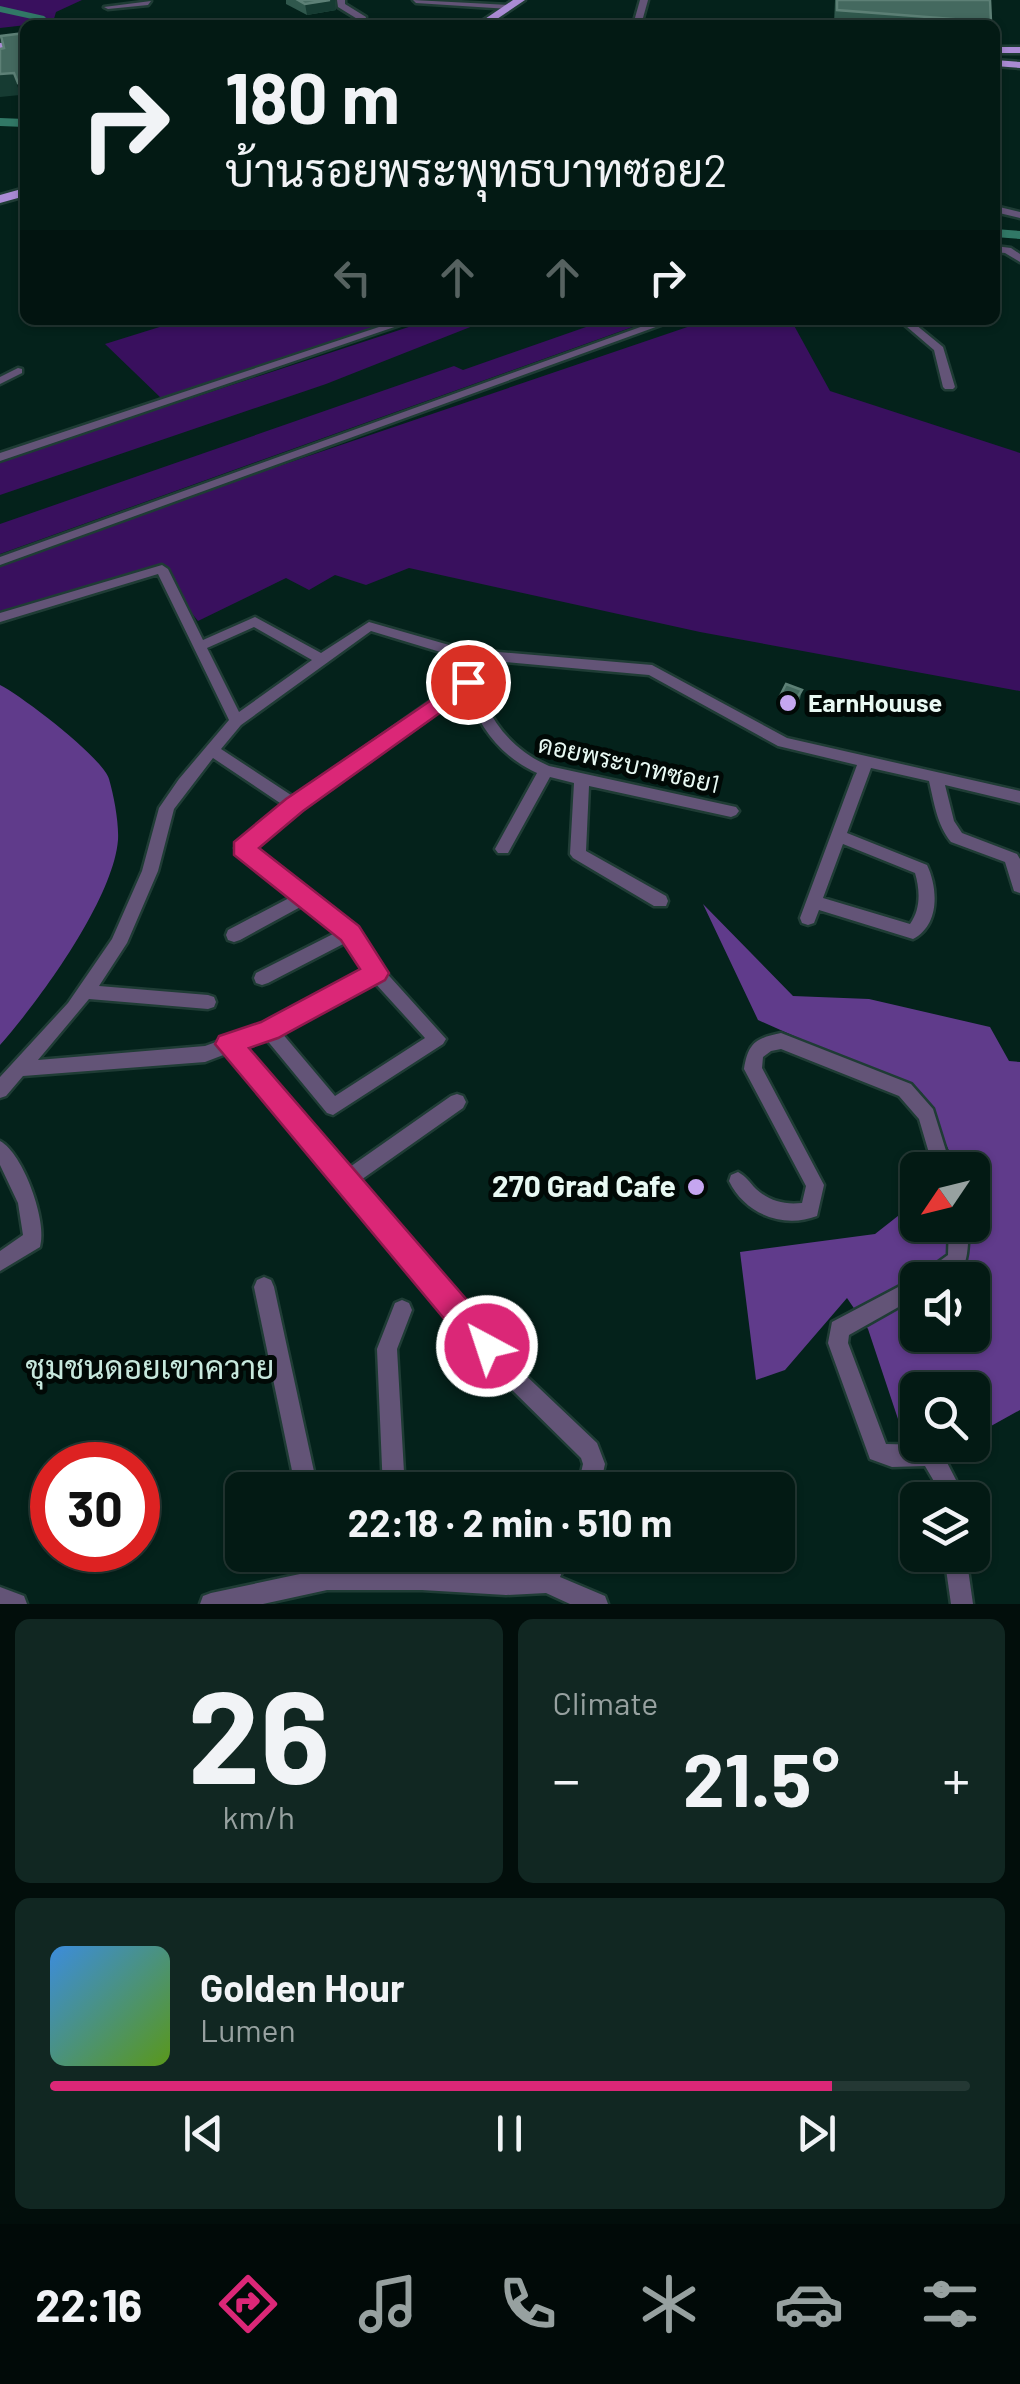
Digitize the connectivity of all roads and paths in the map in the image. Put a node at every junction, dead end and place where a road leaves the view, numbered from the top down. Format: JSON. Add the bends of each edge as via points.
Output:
{"nodes":[{"id":1,"x":341,"y":0,"type":"edge"},
{"id":2,"x":416,"y":0,"type":"edge"},
{"id":3,"x":520,"y":0,"type":"edge"},
{"id":4,"x":537,"y":0,"type":"edge"},
{"id":5,"x":148,"y":3,"type":"dead end"},
{"id":6,"x":108,"y":6,"type":"dead end"},
{"id":7,"x":362,"y":20,"type":"edge"},
{"id":8,"x":498,"y":20,"type":"edge"},
{"id":9,"x":395,"y":325,"type":"edge"},
{"id":10,"x":656,"y":325,"type":"edge"},
{"id":11,"x":910,"y":325,"type":"edge"},
{"id":12,"x":18,"y":371,"type":"dead end"},
{"id":13,"x":0,"y":381,"type":"edge"},
{"id":14,"x":949,"y":387,"type":"dead end"},
{"id":15,"x":0,"y":458,"type":"edge"},
{"id":16,"x":0,"y":561,"type":"edge"},
{"id":17,"x":0,"y":618,"type":"edge"},
{"id":18,"x":201,"y":646,"type":"junction"},
{"id":19,"x":462,"y":654,"type":"junction"},
{"id":20,"x":319,"y":658,"type":"junction"},
{"id":21,"x":468,"y":682,"type":"junction"},
{"id":22,"x":236,"y":721,"type":"junction"},
{"id":23,"x":212,"y":750,"type":"junction"},
{"id":24,"x":866,"y":761,"type":"junction"},
{"id":25,"x":546,"y":772,"type":"junction"},
{"id":26,"x":936,"y":778,"type":"junction"},
{"id":27,"x":582,"y":779,"type":"junction"},
{"id":28,"x":1020,"y":797,"type":"edge"},
{"id":29,"x":294,"y":805,"type":"junction"},
{"id":30,"x":732,"y":811,"type":"dead end"},
{"id":31,"x":838,"y":836,"type":"junction"},
{"id":32,"x":503,"y":849,"type":"dead end"},
{"id":33,"x":1020,"y":887,"type":"edge"},
{"id":34,"x":304,"y":898,"type":"junction"},
{"id":35,"x":660,"y":902,"type":"dead end"},
{"id":36,"x":350,"y":933,"type":"junction"},
{"id":37,"x":234,"y":935,"type":"dead end"},
{"id":38,"x":376,"y":973,"type":"junction"},
{"id":39,"x":262,"y":978,"type":"dead end"},
{"id":40,"x":85,"y":992,"type":"junction"},
{"id":41,"x":208,"y":1002,"type":"dead end"},
{"id":42,"x":269,"y":1030,"type":"junction"},
{"id":43,"x":228,"y":1044,"type":"junction"},
{"id":44,"x":19,"y":1069,"type":"junction"},
{"id":45,"x":0,"y":1090,"type":"edge"},
{"id":46,"x":457,"y":1102,"type":"dead end"},
{"id":47,"x":0,"y":1149,"type":"edge"},
{"id":48,"x":938,"y":1152,"type":"edge"},
{"id":49,"x":738,"y":1180,"type":"dead end"},
{"id":50,"x":345,"y":1181,"type":"junction"},
{"id":51,"x":0,"y":1262,"type":"edge"},
{"id":52,"x":264,"y":1286,"type":"dead end"},
{"id":53,"x":900,"y":1294,"type":"edge"},
{"id":54,"x":402,"y":1310,"type":"dead end"},
{"id":55,"x":303,"y":1472,"type":"edge"},
{"id":56,"x":393,"y":1472,"type":"edge"},
{"id":57,"x":592,"y":1472,"type":"edge"},
{"id":58,"x":945,"y":1482,"type":"edge"},
{"id":59,"x":326,"y":1572,"type":"edge"},
{"id":60,"x":398,"y":1572,"type":"edge"},
{"id":61,"x":550,"y":1572,"type":"edge"},
{"id":62,"x":957,"y":1572,"type":"edge"},
{"id":63,"x":327,"y":1579,"type":"junction"},
{"id":64,"x":398,"y":1580,"type":"junction"},
{"id":65,"x":546,"y":1582,"type":"junction"},
{"id":66,"x":0,"y":1598,"type":"edge"},
{"id":67,"x":16,"y":1604,"type":"edge"},
{"id":68,"x":211,"y":1604,"type":"edge"},
{"id":69,"x":597,"y":1604,"type":"edge"},
{"id":70,"x":962,"y":1604,"type":"edge"}],
"edges":[{"from":1,"to":7,"type":"street"},
{"from":2,"to":8,"type":"street"},
{"from":3,"to":8,"type":"main road"},
{"from":4,"to":8,"type":"main road"},
{"from":5,"to":6,"type":"street"},
{"from":9,"to":15,"type":"street"},
{"from":10,"to":16,"type":"street"},
{"from":11,"to":14,"type":"street","via":[[939,349]]},
{"from":12,"to":13,"type":"street"},
{"from":17,"to":18,"type":"street","via":[[162,569]]},
{"from":18,"to":20,"type":"street","via":[[255,620]]},
{"from":18,"to":22,"type":"street"},
{"from":19,"to":20,"type":"street","via":[[368,626]]},
{"from":19,"to":21,"type":"street","name":"ดอยพระบาทซอย1"},
{"from":19,"to":24,"type":"street","via":[[652,670],[753,730]]},
{"from":20,"to":22,"type":"street"},
{"from":21,"to":25,"type":"street","name":"ดอยพระบาทซอย1","via":[[501,744]]},
{"from":21,"to":29,"type":"street"},
{"from":22,"to":23,"type":"street"},
{"from":23,"to":29,"type":"street"},
{"from":23,"to":40,"type":"street","via":[[168,808],[119,943]]},
{"from":24,"to":26,"type":"street"},
{"from":24,"to":31,"type":"street"},
{"from":25,"to":27,"type":"street","name":"ดอยพระบาทซอย1"},
{"from":25,"to":32,"type":"street"},
{"from":26,"to":28,"type":"street"},
{"from":26,"to":33,"type":"street","via":[[950,833],[1012,858]]},
{"from":27,"to":30,"type":"street","name":"ดอยพระบาทซอย1"},
{"from":27,"to":35,"type":"street","via":[[578,854]]},
{"from":29,"to":34,"type":"street","via":[[243,848]]},
{"from":31,"to":31,"type":"street","via":[[921,870],[925,918],[913,932],[811,910]]},
{"from":34,"to":36,"type":"street"},
{"from":34,"to":37,"type":"street"},
{"from":36,"to":38,"type":"street"},
{"from":36,"to":39,"type":"street"},
{"from":38,"to":42,"type":"street"},
{"from":38,"to":42,"type":"street","via":[[437,1039],[333,1108]]},
{"from":40,"to":41,"type":"street"},
{"from":40,"to":44,"type":"street"},
{"from":42,"to":43,"type":"street"},
{"from":43,"to":44,"type":"street","via":[[205,1054]]},
{"from":43,"to":50,"type":"street"},
{"from":44,"to":45,"type":"street"},
{"from":46,"to":50,"type":"street"},
{"from":47,"to":51,"type":"street","via":[[20,1180],[33,1240]]},
{"from":48,"to":49,"type":"street","via":[[927,1115],[905,1090],[781,1041],[755,1054],[753,1068],[815,1185],[814,1200],[810,1210],[786,1214],[749,1197]]},
{"from":50,"to":57,"type":"street","via":[[512,1376],[588,1451]]},
{"from":52,"to":55,"type":"street"},
{"from":53,"to":58,"type":"street","via":[[849,1320],[839,1328],[838,1343],[878,1451],[897,1459],[932,1458]]},
{"from":54,"to":56,"type":"street","via":[[388,1349]]},
{"from":59,"to":63,"type":"street"},
{"from":60,"to":64,"type":"street"},
{"from":61,"to":65,"type":"street"},
{"from":62,"to":70,"type":"street"},
{"from":63,"to":64,"type":"street"},
{"from":63,"to":68,"type":"street"},
{"from":64,"to":65,"type":"street"},
{"from":65,"to":69,"type":"street"},
{"from":66,"to":67,"type":"street"}]}
